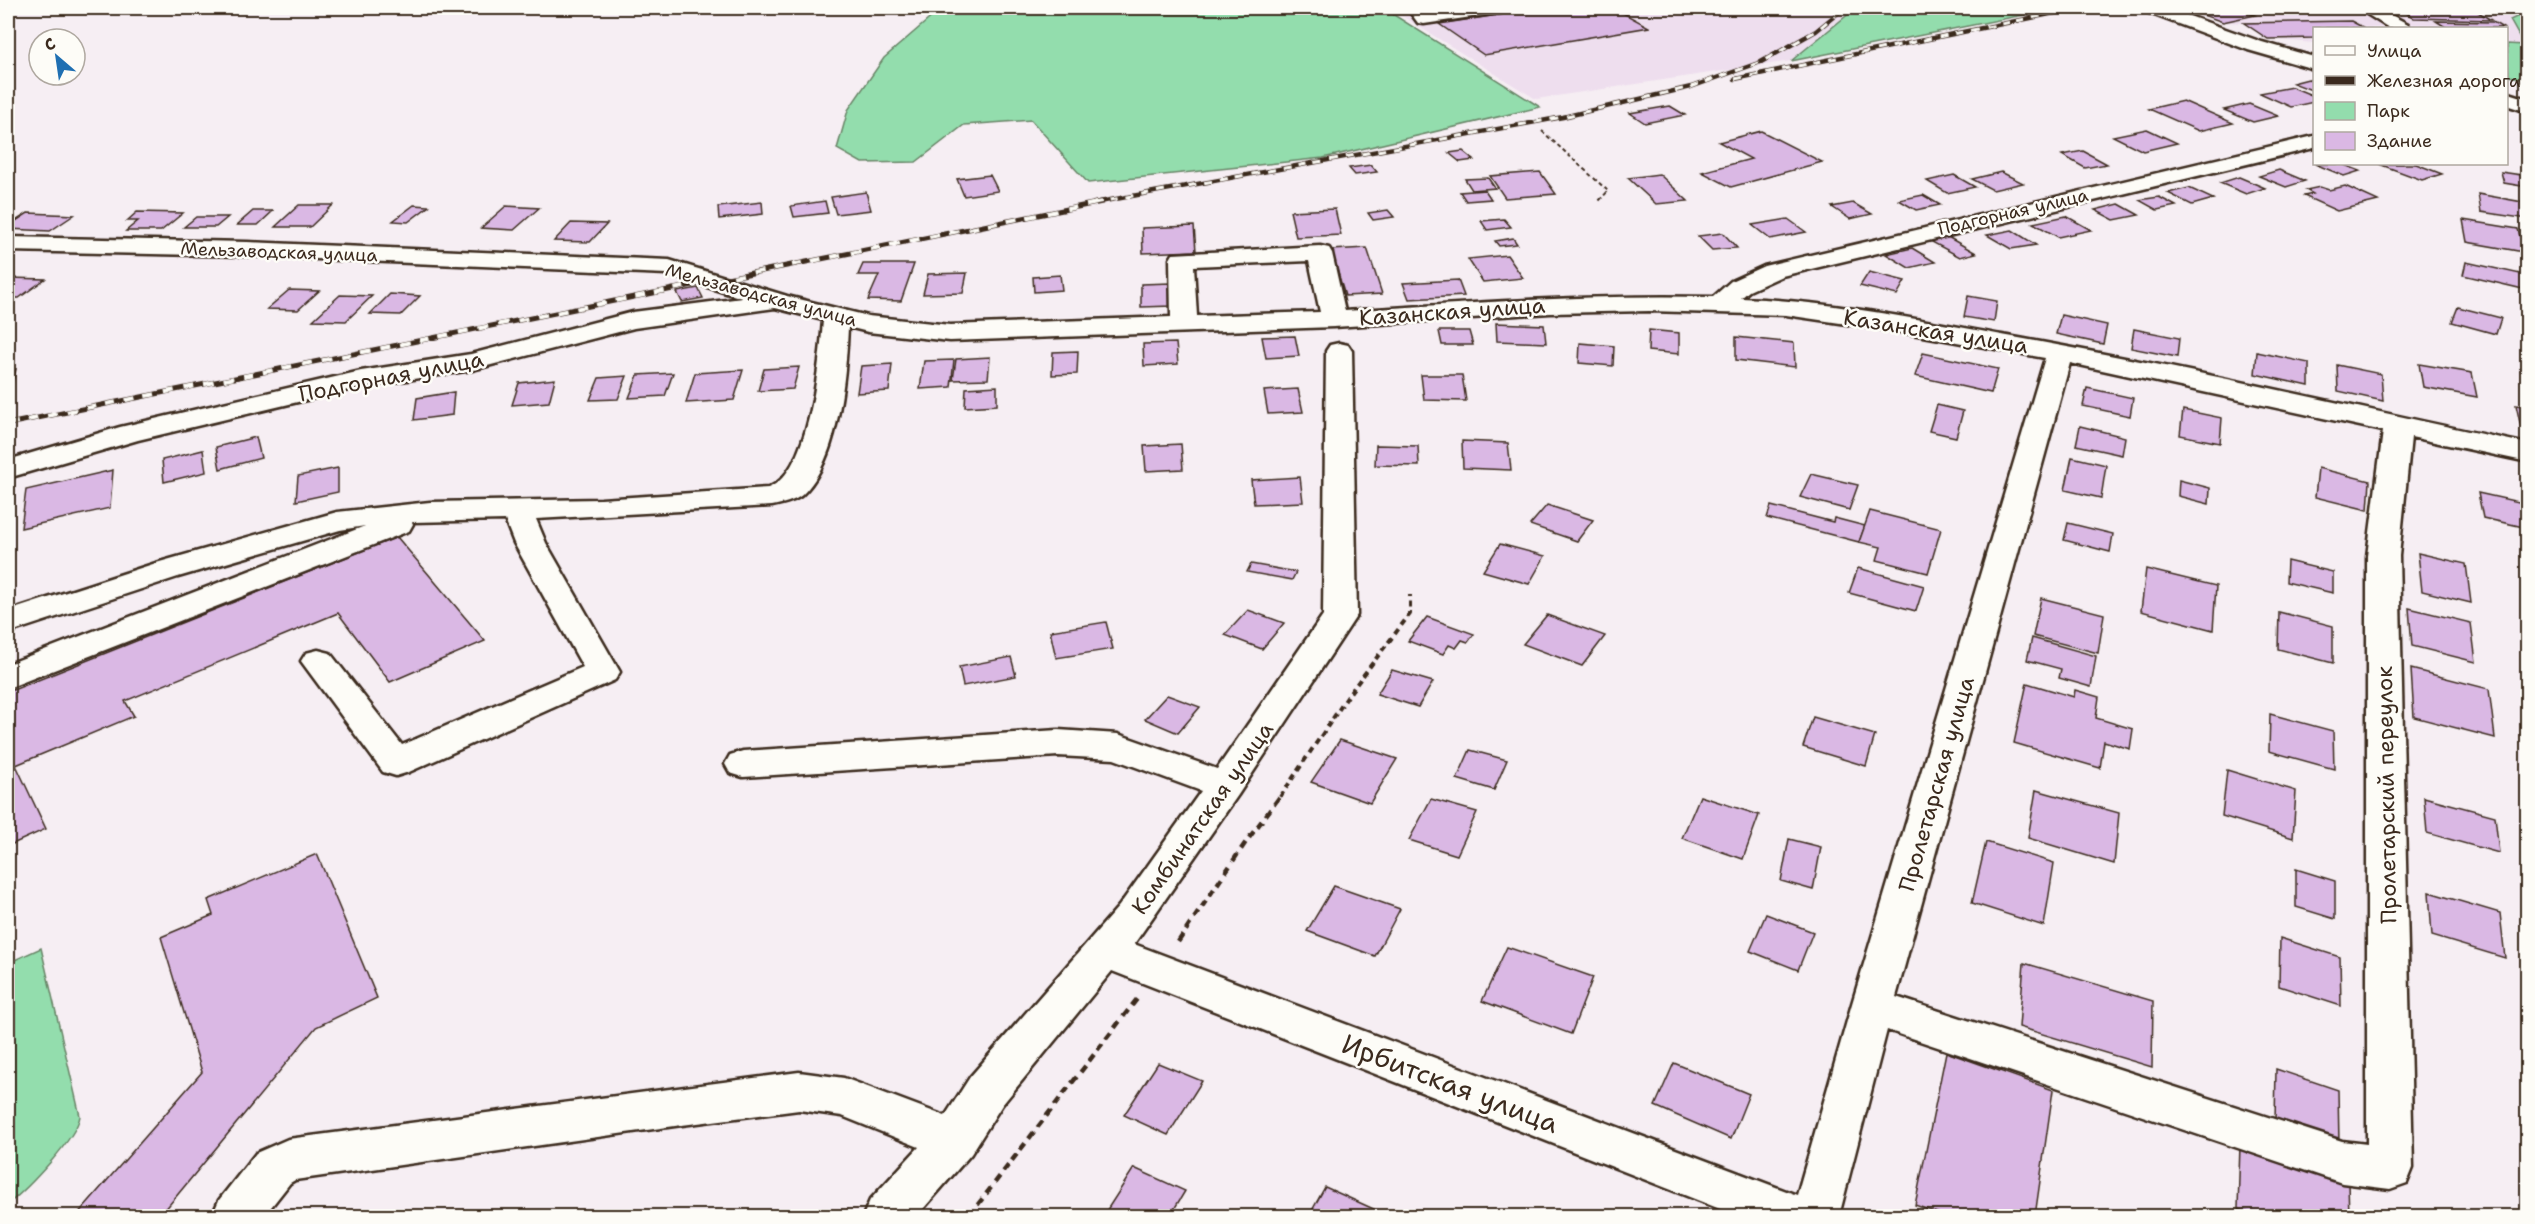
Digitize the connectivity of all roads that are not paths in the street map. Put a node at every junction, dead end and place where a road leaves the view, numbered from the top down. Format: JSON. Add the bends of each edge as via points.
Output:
{"nodes":[{"id":1,"x":1416,"y":8,"type":"edge"},
{"id":2,"x":1499,"y":8,"type":"edge"},
{"id":3,"x":2152,"y":8,"type":"edge"},
{"id":4,"x":2366,"y":8,"type":"edge"},
{"id":5,"x":2399,"y":27,"type":"edge"},
{"id":6,"x":2313,"y":63,"type":"edge"},
{"id":7,"x":2508,"y":97,"type":"edge"},
{"id":8,"x":2508,"y":98,"type":"edge"},
{"id":9,"x":2528,"y":98,"type":"edge"},
{"id":10,"x":2528,"y":106,"type":"edge"},
{"id":11,"x":2313,"y":142,"type":"edge"},
{"id":12,"x":8,"y":244,"type":"edge"},
{"id":13,"x":778,"y":301,"type":"junction"},
{"id":14,"x":1720,"y":304,"type":"junction"},
{"id":15,"x":836,"y":316,"type":"junction"},
{"id":16,"x":1184,"y":324,"type":"junction"},
{"id":17,"x":1337,"y":335,"type":"junction"},
{"id":18,"x":2060,"y":353,"type":"junction"},
{"id":19,"x":2398,"y":424,"type":"junction"},
{"id":20,"x":2528,"y":453,"type":"edge"},
{"id":21,"x":8,"y":470,"type":"edge"},
{"id":22,"x":517,"y":511,"type":"junction"},
{"id":23,"x":430,"y":512,"type":"junction"},
{"id":24,"x":8,"y":622,"type":"edge"},
{"id":25,"x":318,"y":661,"type":"dead end"},
{"id":26,"x":8,"y":677,"type":"edge"},
{"id":27,"x":743,"y":764,"type":"dead end"},
{"id":28,"x":1225,"y":786,"type":"junction"},
{"id":29,"x":1106,"y":951,"type":"junction"},
{"id":30,"x":1872,"y":1007,"type":"junction"},
{"id":31,"x":955,"y":1140,"type":"junction"},
{"id":32,"x":236,"y":1216,"type":"edge"},
{"id":33,"x":887,"y":1216,"type":"edge"},
{"id":34,"x":1793,"y":1216,"type":"edge"},
{"id":35,"x":1815,"y":1216,"type":"edge"}],
"edges":[{"from":1,"to":2,"type":"street","via":[[1424,19]]},
{"from":3,"to":6,"type":"street"},
{"from":4,"to":5,"type":"street"},
{"from":7,"to":9,"type":"street"},
{"from":8,"to":10,"type":"street"},
{"from":11,"to":14,"type":"street","name":"Подгорная улица","via":[[2007,212],[1773,271],[1740,286]]},
{"from":12,"to":13,"type":"street","name":"Мельзаводская улица","via":[[247,249],[669,267]]},
{"from":13,"to":15,"type":"street","name":"Мельзаводская улица"},
{"from":13,"to":21,"type":"street","name":"Подгорная улица","via":[[633,320],[472,362],[361,379],[130,433]]},
{"from":14,"to":17,"type":"street","name":"Казанская улица","via":[[1550,305]]},
{"from":14,"to":18,"type":"street","name":"Казанская улица","via":[[1786,307]]},
{"from":15,"to":16,"type":"street","name":"Мельзаводская улица","via":[[867,324],[950,333]]},
{"from":15,"to":22,"type":"street","via":[[834,358],[814,452],[802,476],[785,493],[772,497]]},
{"from":16,"to":17,"type":"street","name":"Мельзаводская улица"},
{"from":16,"to":17,"type":"street","name":"Комбинатская улица","via":[[1182,259],[1320,254]]},
{"from":17,"to":28,"type":"street","name":"Комбинатская улица","via":[[1340,615]]},
{"from":18,"to":19,"type":"street","name":"Казанская улица"},
{"from":18,"to":30,"type":"street","name":"Пролетарская улица"},
{"from":19,"to":20,"type":"street","name":"Казанская улица"},
{"from":19,"to":30,"type":"street","name":"Пролетарский переулок","via":[[2383,556],[2390,1168],[2342,1162]]},
{"from":22,"to":23,"type":"street"},
{"from":22,"to":25,"type":"street","via":[[530,543],[603,672],[396,763]]},
{"from":23,"to":24,"type":"street","via":[[318,525]]},
{"from":23,"to":26,"type":"street"},
{"from":27,"to":28,"type":"street","via":[[1058,743],[1118,747]]},
{"from":28,"to":29,"type":"street","name":"Комбинатская улица"},
{"from":29,"to":31,"type":"street","name":"Комбинатская улица","via":[[986,1091]]},
{"from":29,"to":34,"type":"street","name":"Ирбитская улица"},
{"from":30,"to":35,"type":"street","name":"Пролетарская улица"},
{"from":31,"to":32,"type":"street","via":[[844,1097],[787,1093],[288,1160],[273,1168]]},
{"from":31,"to":33,"type":"street","name":"Комбинатская улица"}]}
